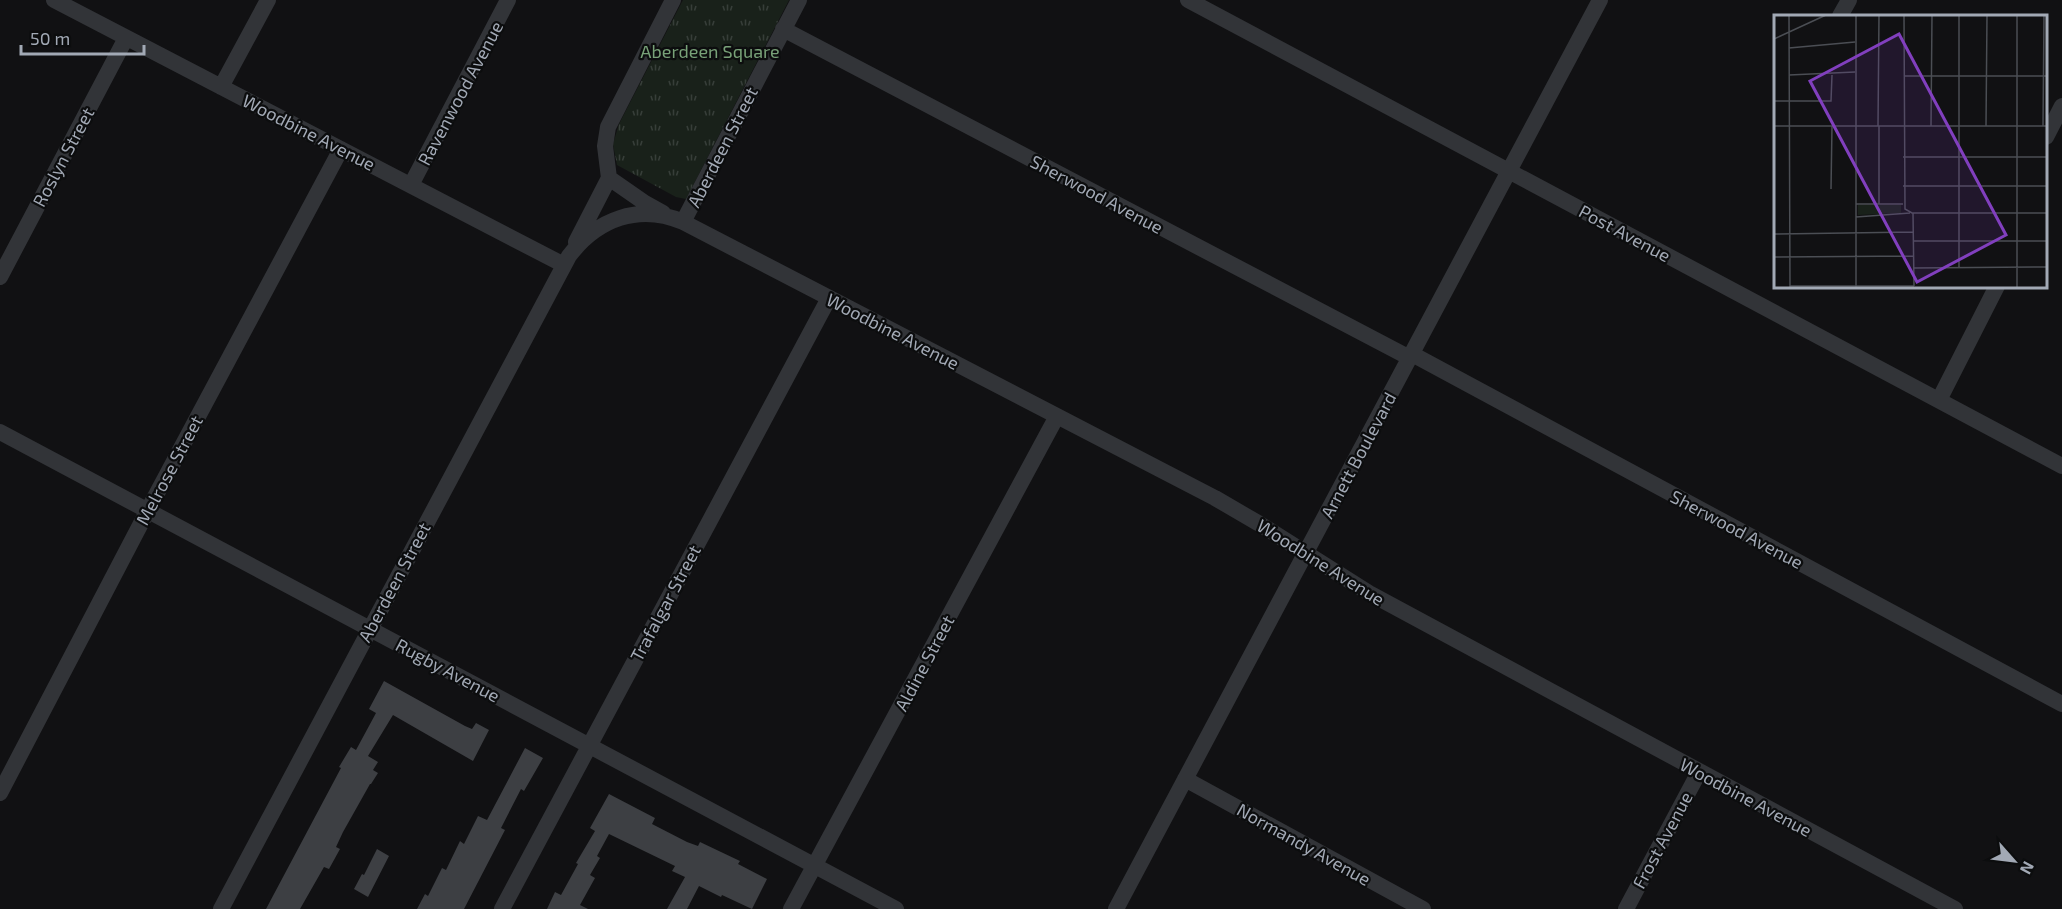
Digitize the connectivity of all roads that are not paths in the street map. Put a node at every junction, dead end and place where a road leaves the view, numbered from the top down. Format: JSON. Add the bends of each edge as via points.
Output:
{"nodes":[{"id":1,"x":54,"y":0,"type":"edge"},
{"id":2,"x":268,"y":0,"type":"edge"},
{"id":3,"x":508,"y":0,"type":"edge"},
{"id":4,"x":673,"y":0,"type":"edge"},
{"id":5,"x":799,"y":0,"type":"edge"},
{"id":6,"x":1188,"y":0,"type":"edge"},
{"id":7,"x":1600,"y":0,"type":"edge"},
{"id":8,"x":1849,"y":0,"type":"edge"},
{"id":9,"x":1841,"y":15,"type":"edge"},
{"id":10,"x":783,"y":29,"type":"junction"},
{"id":11,"x":126,"y":38,"type":"junction"},
{"id":12,"x":221,"y":87,"type":"junction"},
{"id":13,"x":2062,"y":106,"type":"edge"},
{"id":14,"x":2047,"y":135,"type":"edge"},
{"id":15,"x":341,"y":149,"type":"junction"},
{"id":16,"x":1510,"y":171,"type":"junction"},
{"id":17,"x":609,"y":178,"type":"junction"},
{"id":18,"x":411,"y":185,"type":"junction"},
{"id":19,"x":679,"y":220,"type":"junction"},
{"id":20,"x":567,"y":261,"type":"junction"},
{"id":21,"x":0,"y":277,"type":"edge"},
{"id":22,"x":1996,"y":288,"type":"edge"},
{"id":23,"x":829,"y":298,"type":"junction"},
{"id":24,"x":1411,"y":356,"type":"junction"},
{"id":25,"x":1938,"y":400,"type":"junction"},
{"id":26,"x":1057,"y":416,"type":"junction"},
{"id":27,"x":0,"y":432,"type":"edge"},
{"id":28,"x":2062,"y":466,"type":"edge"},
{"id":29,"x":148,"y":510,"type":"junction"},
{"id":30,"x":1305,"y":553,"type":"junction"},
{"id":31,"x":370,"y":628,"type":"junction"},
{"id":32,"x":2062,"y":704,"type":"edge"},
{"id":33,"x":588,"y":745,"type":"junction"},
{"id":34,"x":1699,"y":772,"type":"junction"},
{"id":35,"x":1185,"y":779,"type":"junction"},
{"id":36,"x":0,"y":792,"type":"edge"},
{"id":37,"x":814,"y":865,"type":"junction"},
{"id":38,"x":221,"y":909,"type":"edge"},
{"id":39,"x":502,"y":909,"type":"edge"},
{"id":40,"x":791,"y":909,"type":"edge"},
{"id":41,"x":896,"y":909,"type":"edge"},
{"id":42,"x":1116,"y":909,"type":"edge"},
{"id":43,"x":1423,"y":909,"type":"edge"},
{"id":44,"x":1626,"y":909,"type":"edge"},
{"id":45,"x":1955,"y":909,"type":"edge"}],
"edges":[{"from":1,"to":11,"type":"street","name":"Woodbine Avenue"},
{"from":2,"to":12,"type":"street"},
{"from":3,"to":18,"type":"street","name":"Ravenwood Avenue"},
{"from":4,"to":17,"type":"street","via":[[608,127],[605,146]]},
{"from":5,"to":10,"type":"street","name":"Aberdeen Street"},
{"from":6,"to":16,"type":"street","name":"Post Avenue"},
{"from":7,"to":16,"type":"street","name":"Arnett Boulevard"},
{"from":8,"to":9,"type":"street"},
{"from":10,"to":19,"type":"street","name":"Aberdeen Street"},
{"from":10,"to":24,"type":"street","name":"Sherwood Avenue"},
{"from":11,"to":12,"type":"street","name":"Woodbine Avenue"},
{"from":11,"to":21,"type":"street","name":"Roslyn Street"},
{"from":12,"to":15,"type":"street","name":"Woodbine Avenue"},
{"from":13,"to":14,"type":"street"},
{"from":15,"to":18,"type":"street","name":"Woodbine Avenue"},
{"from":15,"to":29,"type":"street","name":"Melrose Street"},
{"from":16,"to":24,"type":"street","name":"Arnett Boulevard"},
{"from":16,"to":25,"type":"street","name":"Post Avenue"},
{"from":17,"to":19,"type":"street","name":"Aberdeen Street"},
{"from":17,"to":20,"type":"street","name":"Aberdeen Street"},
{"from":18,"to":20,"type":"street","name":"Woodbine Avenue"},
{"from":19,"to":20,"type":"street","name":"Aberdeen Street","via":[[647,213],[618,219],[591,233]]},
{"from":19,"to":23,"type":"street","name":"Woodbine Avenue"},
{"from":20,"to":31,"type":"street","name":"Aberdeen Street"},
{"from":22,"to":25,"type":"street"},
{"from":23,"to":26,"type":"street","name":"Woodbine Avenue"},
{"from":23,"to":33,"type":"street","name":"Trafalgar Street"},
{"from":24,"to":30,"type":"street","name":"Arnett Boulevard"},
{"from":24,"to":32,"type":"street","name":"Sherwood Avenue"},
{"from":25,"to":28,"type":"street","name":"Post Avenue"},
{"from":26,"to":30,"type":"street","name":"Woodbine Avenue","via":[[1215,498]]},
{"from":26,"to":37,"type":"street","name":"Aldine Street"},
{"from":27,"to":29,"type":"street","name":"Rugby Avenue"},
{"from":29,"to":31,"type":"street","name":"Rugby Avenue"},
{"from":29,"to":36,"type":"street","name":"Melrose Street"},
{"from":30,"to":34,"type":"street","name":"Woodbine Avenue","via":[[1369,593]]},
{"from":30,"to":35,"type":"street","name":"Arnett Boulevard"},
{"from":31,"to":33,"type":"street","name":"Rugby Avenue"},
{"from":31,"to":38,"type":"street","name":"Aberdeen Street"},
{"from":33,"to":37,"type":"street","name":"Rugby Avenue"},
{"from":33,"to":39,"type":"street","name":"Trafalgar Street"},
{"from":34,"to":44,"type":"street","name":"Frost Avenue"},
{"from":34,"to":45,"type":"street","name":"Woodbine Avenue"},
{"from":35,"to":42,"type":"street","name":"Arnett Boulevard"},
{"from":35,"to":43,"type":"street","name":"Normandy Avenue"},
{"from":37,"to":40,"type":"street","name":"Aldine Street"},
{"from":37,"to":41,"type":"street","name":"Rugby Avenue"}]}
